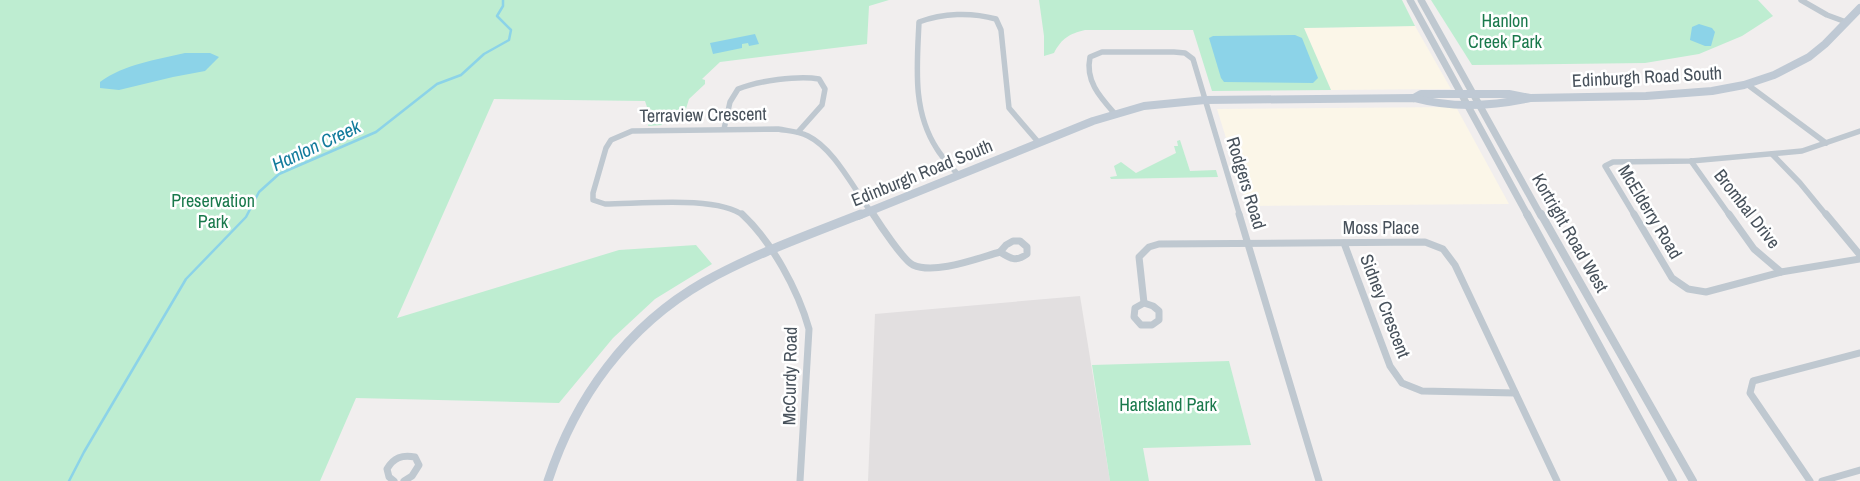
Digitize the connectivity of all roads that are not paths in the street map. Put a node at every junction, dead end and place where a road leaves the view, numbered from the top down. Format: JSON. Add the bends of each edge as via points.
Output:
{"nodes":[{"id":1,"x":1410,"y":0,"type":"edge"},
{"id":2,"x":1421,"y":0,"type":"edge"},
{"id":3,"x":1801,"y":0,"type":"edge"},
{"id":4,"x":1860,"y":8,"type":"edge"},
{"id":5,"x":1846,"y":22,"type":"junction"},
{"id":6,"x":1748,"y":85,"type":"junction"},
{"id":7,"x":1461,"y":94,"type":"junction"},
{"id":8,"x":1474,"y":94,"type":"junction"},
{"id":9,"x":1414,"y":98,"type":"junction"},
{"id":10,"x":1530,"y":98,"type":"junction"},
{"id":11,"x":1205,"y":100,"type":"junction"},
{"id":12,"x":1465,"y":103,"type":"junction"},
{"id":13,"x":1480,"y":103,"type":"junction"},
{"id":14,"x":1114,"y":114,"type":"junction"},
{"id":15,"x":724,"y":129,"type":"junction"},
{"id":16,"x":1860,"y":131,"type":"edge"},
{"id":17,"x":798,"y":132,"type":"junction"},
{"id":18,"x":1039,"y":143,"type":"junction"},
{"id":19,"x":1826,"y":143,"type":"junction"},
{"id":20,"x":1772,"y":154,"type":"junction"},
{"id":21,"x":1691,"y":161,"type":"junction"},
{"id":22,"x":959,"y":176,"type":"junction"},
{"id":23,"x":870,"y":211,"type":"junction"},
{"id":24,"x":1344,"y":243,"type":"junction"},
{"id":25,"x":1249,"y":244,"type":"junction"},
{"id":26,"x":770,"y":250,"type":"junction"},
{"id":27,"x":1000,"y":252,"type":"dead end"},
{"id":28,"x":1860,"y":257,"type":"edge"},
{"id":29,"x":1781,"y":272,"type":"junction"},
{"id":30,"x":1144,"y":303,"type":"dead end"},
{"id":31,"x":1860,"y":353,"type":"edge"},
{"id":32,"x":1515,"y":393,"type":"junction"},
{"id":33,"x":1860,"y":470,"type":"edge"},
{"id":34,"x":394,"y":481,"type":"edge"},
{"id":35,"x":404,"y":481,"type":"edge"},
{"id":36,"x":548,"y":481,"type":"edge"},
{"id":37,"x":800,"y":481,"type":"edge"},
{"id":38,"x":1319,"y":481,"type":"edge"},
{"id":39,"x":1557,"y":481,"type":"edge"},
{"id":40,"x":1673,"y":481,"type":"edge"},
{"id":41,"x":1693,"y":481,"type":"edge"},
{"id":42,"x":1810,"y":481,"type":"edge"},
{"id":43,"x":1822,"y":481,"type":"edge"}],
"edges":[{"from":1,"to":7,"type":"street","name":"Kortright Road West"},
{"from":2,"to":8,"type":"street","name":"Kortright Road West"},
{"from":3,"to":5,"type":"street"},
{"from":4,"to":5,"type":"main road","name":"Edinburgh Road South"},
{"from":5,"to":6,"type":"main road","name":"Edinburgh Road South","via":[[1802,62]]},
{"from":6,"to":10,"type":"main road","name":"Edinburgh Road South","via":[[1698,93]]},
{"from":6,"to":19,"type":"street"},
{"from":7,"to":8,"type":"main road","name":"Edinburgh Road South"},
{"from":7,"to":9,"type":"main road","name":"Edinburgh Road South","via":[[1421,94]]},
{"from":7,"to":12,"type":"street","name":"Kortright Road West"},
{"from":8,"to":10,"type":"main road","name":"Edinburgh Road South"},
{"from":8,"to":13,"type":"street","name":"Kortright Road West"},
{"from":9,"to":11,"type":"main road","name":"Edinburgh Road South"},
{"from":9,"to":12,"type":"main road","name":"Edinburgh Road South","via":[[1425,102]]},
{"from":10,"to":13,"type":"main road","name":"Edinburgh Road South"},
{"from":11,"to":14,"type":"main road","name":"Edinburgh Road South","via":[[1144,106]]},
{"from":11,"to":14,"type":"street","name":"Rodgers Road","via":[[1193,60],[1187,54],[1102,52],[1090,57],[1087,64],[1091,83]]},
{"from":11,"to":25,"type":"street","name":"Rodgers Road"},
{"from":12,"to":13,"type":"main road","name":"Edinburgh Road South"},
{"from":12,"to":40,"type":"street","name":"Kortright Road West"},
{"from":13,"to":41,"type":"street","name":"Kortright Road West"},
{"from":14,"to":18,"type":"main road","name":"Edinburgh Road South"},
{"from":15,"to":17,"type":"street","name":"Terraview Crescent"},
{"from":15,"to":17,"type":"street","via":[[732,97],[737,90],[810,77],[819,79],[825,89],[822,105]]},
{"from":15,"to":26,"type":"street","name":"Terraview Crescent","via":[[632,132],[611,140],[593,193],[594,200],[605,204],[720,206],[742,214]]},
{"from":16,"to":19,"type":"street","name":"McElderry Road"},
{"from":17,"to":23,"type":"street","name":"Terraview Crescent","via":[[830,154]]},
{"from":18,"to":22,"type":"main road","name":"Edinburgh Road South"},
{"from":18,"to":22,"type":"street","via":[[1009,108],[1001,30],[996,19],[985,15],[928,18],[919,22],[919,110],[936,148]]},
{"from":19,"to":20,"type":"street","name":"McElderry Road","via":[[1802,151]]},
{"from":20,"to":21,"type":"street","name":"McElderry Road"},
{"from":20,"to":28,"type":"street"},
{"from":21,"to":29,"type":"street","name":"Brombal Drive","via":[[1754,249]]},
{"from":21,"to":29,"type":"street","name":"McElderry Road","via":[[1613,162],[1605,166],[1672,278],[1688,289],[1706,292]]},
{"from":22,"to":23,"type":"main road","name":"Edinburgh Road South"},
{"from":23,"to":26,"type":"main road","name":"Edinburgh Road South"},
{"from":23,"to":27,"type":"street","via":[[912,265],[924,268],[952,265]]},
{"from":24,"to":25,"type":"street","name":"Moss Place"},
{"from":24,"to":32,"type":"street","name":"Moss Place","via":[[1425,242],[1443,249],[1455,265]]},
{"from":24,"to":32,"type":"street","name":"Sidney Crescent","via":[[1390,366],[1402,383],[1422,392]]},
{"from":25,"to":30,"type":"street","name":"Moss Place","via":[[1159,244],[1149,247],[1139,257]]},
{"from":25,"to":38,"type":"street","name":"Rodgers Road"},
{"from":26,"to":36,"type":"main road","name":"Edinburgh Road South","via":[[689,291],[628,343],[587,392],[570,420]]},
{"from":26,"to":37,"type":"street","name":"McCurdy Road","via":[[804,309],[809,329]]},
{"from":28,"to":29,"type":"street","name":"McElderry Road"},
{"from":31,"to":42,"type":"street","via":[[1753,380],[1750,393]]},
{"from":32,"to":39,"type":"street","name":"Moss Place"},
{"from":33,"to":43,"type":"street"},
{"from":34,"to":35,"type":"street","via":[[387,469],[391,462],[403,455],[415,457],[419,465]]}]}
